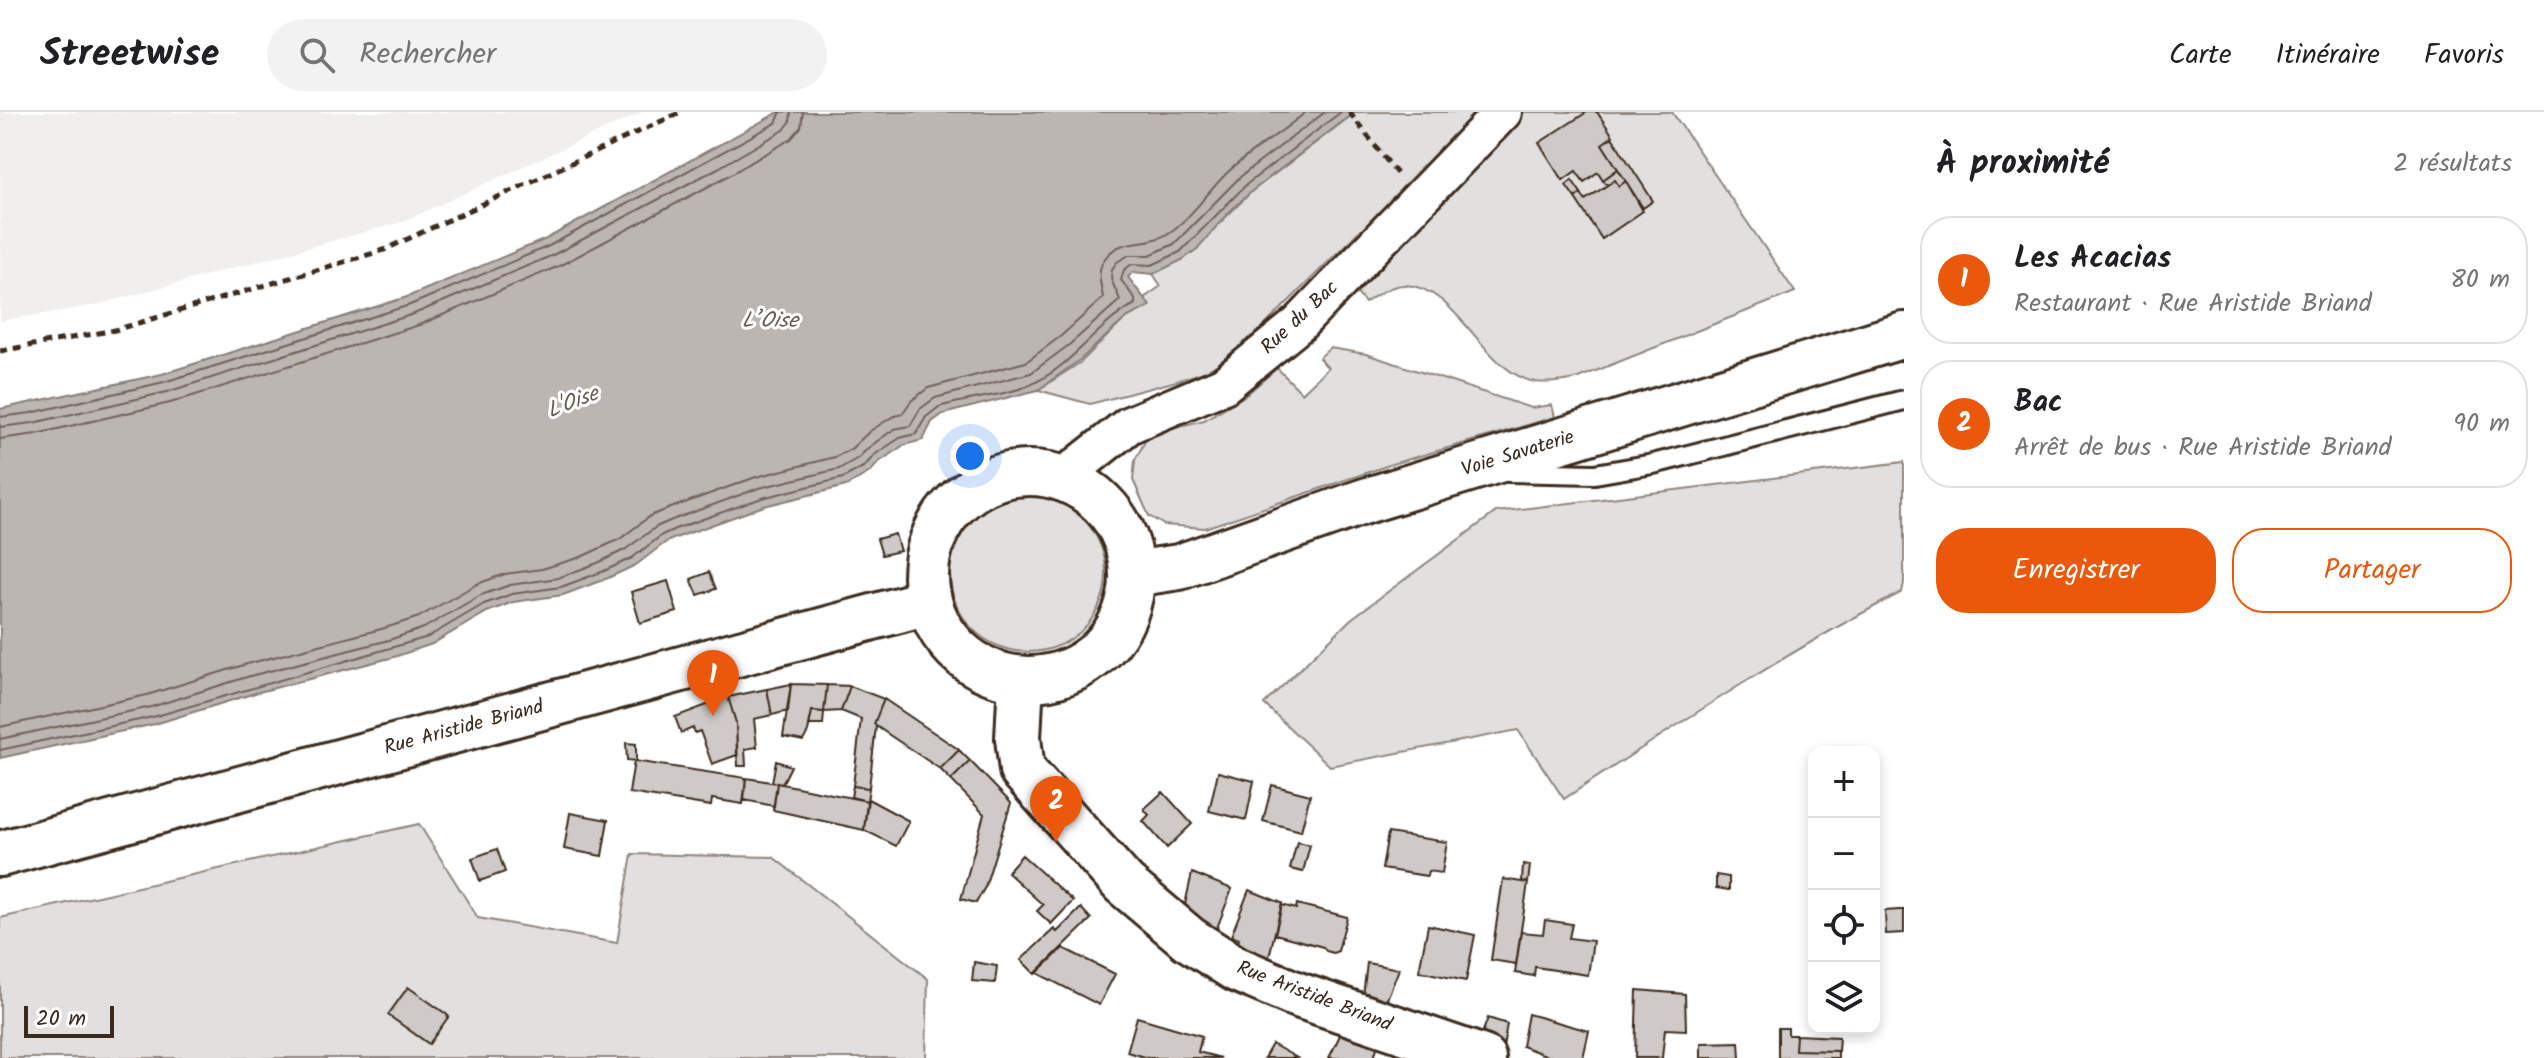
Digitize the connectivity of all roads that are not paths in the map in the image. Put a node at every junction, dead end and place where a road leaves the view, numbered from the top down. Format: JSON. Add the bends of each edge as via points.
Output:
{"nodes":[{"id":1,"x":1503,"y":112,"type":"edge"},
{"id":2,"x":1904,"y":335,"type":"edge"},
{"id":3,"x":1904,"y":400,"type":"edge"},
{"id":4,"x":1461,"y":472,"type":"junction"},
{"id":5,"x":1062,"y":478,"type":"junction"},
{"id":6,"x":1133,"y":574,"type":"junction"},
{"id":7,"x":928,"y":602,"type":"junction"},
{"id":8,"x":1021,"y":679,"type":"junction"},
{"id":9,"x":0,"y":854,"type":"edge"},
{"id":10,"x":1483,"y":1058,"type":"edge"}],
"edges":[{"from":1,"to":5,"type":"street","name":"Rue du Bac","via":[[1299,324],[1224,385],[1129,425]]},
{"from":2,"to":4,"type":"main road","name":"Voie Savaterie"},
{"from":3,"to":4,"type":"lane","via":[[1595,474]]},
{"from":4,"to":6,"type":"main road","name":"Voie Savaterie","via":[[1179,567]]},
{"from":5,"to":6,"type":"main road","via":[[1090,492],[1113,515],[1127,543]]},
{"from":5,"to":7,"type":"main road","via":[[1031,472],[999,476],[970,490],[947,512],[931,540],[925,571]]},
{"from":6,"to":8,"type":"main road","via":[[1127,609],[1111,639],[1086,662],[1055,676]]},
{"from":7,"to":8,"type":"main road","via":[[941,631],[962,655],[990,672]]},
{"from":7,"to":9,"type":"main road","name":"Rue Aristide Briand"},
{"from":8,"to":10,"type":"main road","name":"Rue Aristide Briand","via":[[1022,770],[1124,884],[1189,939],[1236,969],[1295,994]]}]}
